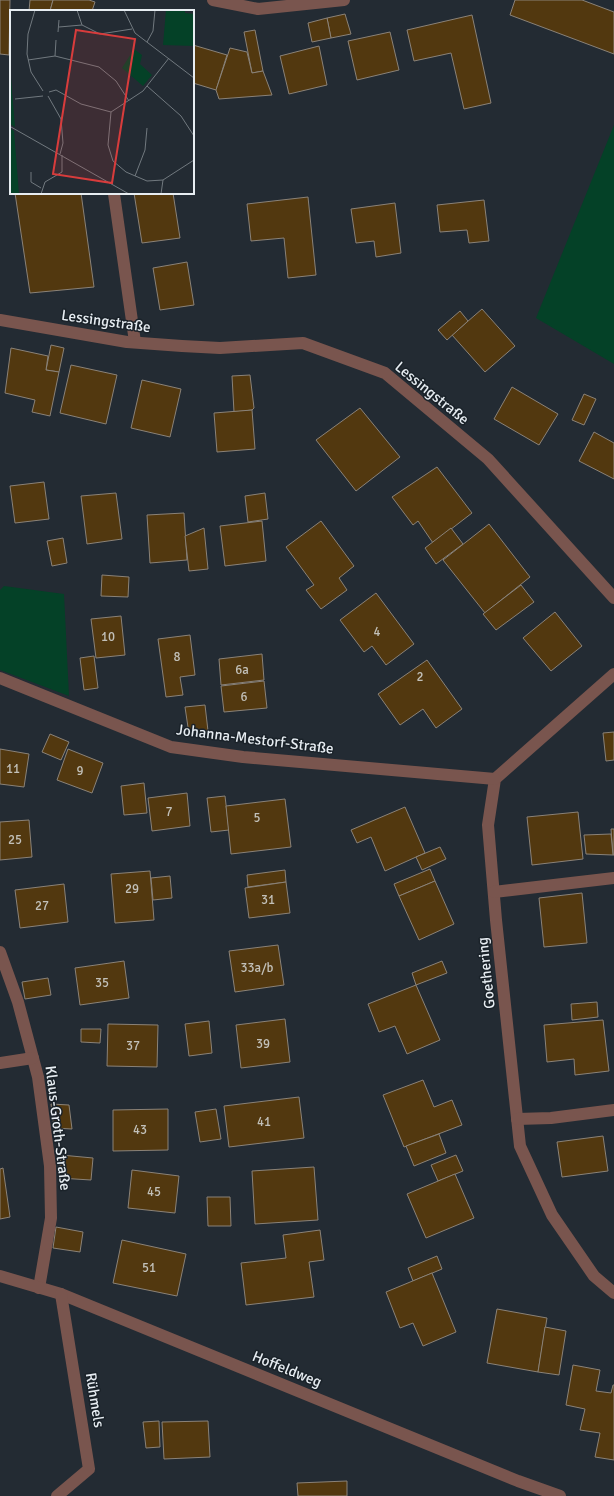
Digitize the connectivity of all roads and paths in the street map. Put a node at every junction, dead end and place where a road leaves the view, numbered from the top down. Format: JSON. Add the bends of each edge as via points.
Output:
{"nodes":[{"id":1,"x":213,"y":0,"type":"edge"},
{"id":2,"x":344,"y":0,"type":"edge"},
{"id":3,"x":114,"y":194,"type":"edge"},
{"id":4,"x":0,"y":320,"type":"edge"},
{"id":5,"x":135,"y":342,"type":"junction"},
{"id":6,"x":614,"y":598,"type":"edge"},
{"id":7,"x":614,"y":674,"type":"edge"},
{"id":8,"x":0,"y":678,"type":"edge"},
{"id":9,"x":494,"y":779,"type":"junction"},
{"id":10,"x":614,"y":878,"type":"edge"},
{"id":11,"x":494,"y":892,"type":"junction"},
{"id":12,"x":0,"y":952,"type":"edge"},
{"id":13,"x":33,"y":1058,"type":"junction"},
{"id":14,"x":0,"y":1063,"type":"edge"},
{"id":15,"x":614,"y":1110,"type":"edge"},
{"id":16,"x":517,"y":1119,"type":"junction"},
{"id":17,"x":0,"y":1276,"type":"edge"},
{"id":18,"x":39,"y":1288,"type":"junction"},
{"id":19,"x":614,"y":1293,"type":"edge"},
{"id":20,"x":61,"y":1294,"type":"junction"},
{"id":21,"x":57,"y":1496,"type":"edge"},
{"id":22,"x":560,"y":1496,"type":"edge"}],
"edges":[{"from":1,"to":2,"type":"street","via":[[258,10]]},
{"from":3,"to":5,"type":"street"},
{"from":4,"to":5,"type":"street","name":"Lessingstraße"},
{"from":5,"to":6,"type":"street","name":"Lessingstraße","via":[[220,348],[303,343],[385,373],[488,459]]},
{"from":7,"to":9,"type":"street"},
{"from":8,"to":9,"type":"street","name":"Johanna-Mestorf-Straße","via":[[171,747],[243,757]]},
{"from":9,"to":11,"type":"street","name":"Goethering","via":[[488,825]]},
{"from":10,"to":11,"type":"street"},
{"from":11,"to":16,"type":"street","name":"Goethering"},
{"from":12,"to":13,"type":"street","name":"Klaus-Groth-Straße","via":[[18,1002]]},
{"from":13,"to":14,"type":"street"},
{"from":13,"to":18,"type":"street","name":"Klaus-Groth-Straße","via":[[50,1166],[51,1218]]},
{"from":15,"to":16,"type":"street","via":[[551,1118]]},
{"from":16,"to":19,"type":"street","name":"Goethering","via":[[520,1146],[552,1216],[594,1276]]},
{"from":17,"to":18,"type":"street","name":"Hoffeldweg"},
{"from":18,"to":20,"type":"street","name":"Hoffeldweg"},
{"from":20,"to":21,"type":"street","name":"Rühmels","via":[[89,1469]]},
{"from":20,"to":22,"type":"street","name":"Hoffeldweg"}]}
